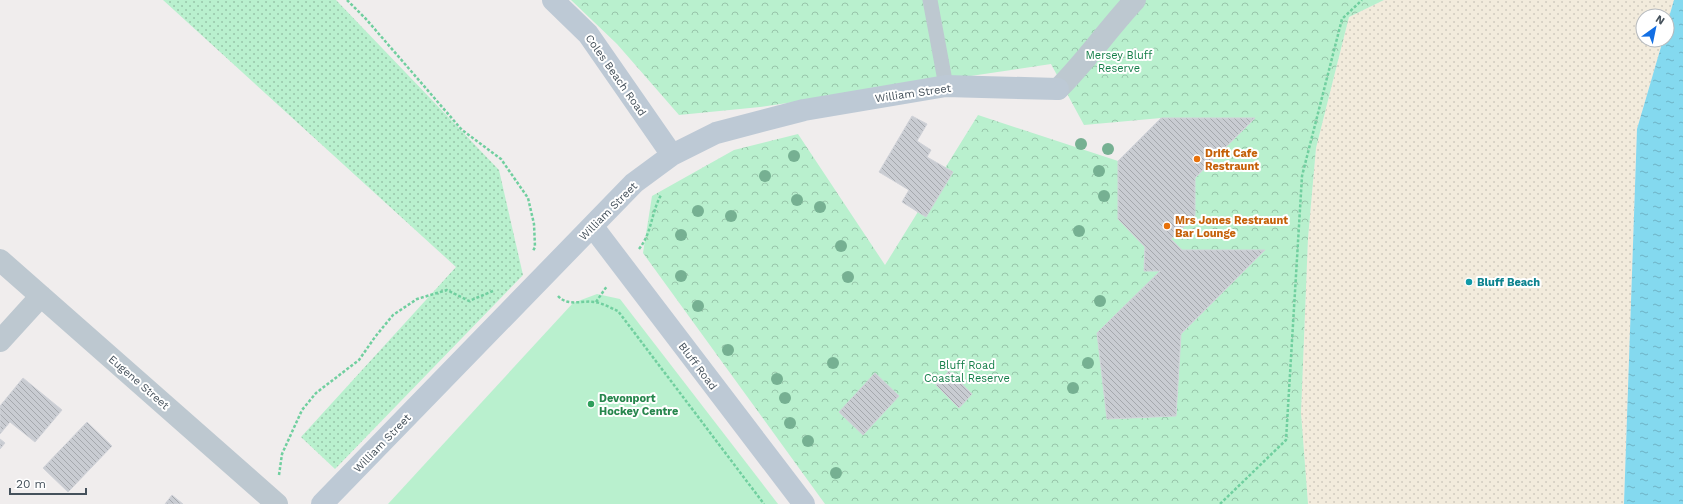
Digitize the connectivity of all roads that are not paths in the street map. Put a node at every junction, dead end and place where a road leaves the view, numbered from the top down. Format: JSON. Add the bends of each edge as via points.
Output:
{"nodes":[{"id":1,"x":553,"y":0,"type":"edge"},
{"id":2,"x":930,"y":0,"type":"edge"},
{"id":3,"x":1135,"y":0,"type":"edge"},
{"id":4,"x":946,"y":86,"type":"junction"},
{"id":5,"x":672,"y":155,"type":"junction"},
{"id":6,"x":593,"y":227,"type":"junction"},
{"id":7,"x":0,"y":260,"type":"edge"},
{"id":8,"x":41,"y":296,"type":"junction"},
{"id":9,"x":0,"y":341,"type":"edge"},
{"id":10,"x":277,"y":504,"type":"edge"},
{"id":11,"x":322,"y":504,"type":"edge"},
{"id":12,"x":804,"y":504,"type":"edge"}],
"edges":[{"from":1,"to":5,"type":"street","name":"Coles Beach Road","via":[[588,34]]},
{"from":2,"to":4,"type":"lane"},
{"from":3,"to":4,"type":"street","name":"William Street","via":[[1112,24],[1081,66],[1058,89]]},
{"from":4,"to":5,"type":"street","name":"William Street","via":[[804,110],[716,133]]},
{"from":5,"to":6,"type":"street","name":"William Street","via":[[634,183]]},
{"from":6,"to":11,"type":"street","name":"William Street"},
{"from":6,"to":12,"type":"street","name":"Bluff Road"},
{"from":7,"to":8,"type":"street","name":"Eugene Street"},
{"from":8,"to":9,"type":"street"},
{"from":8,"to":10,"type":"street","name":"Eugene Street"}]}
